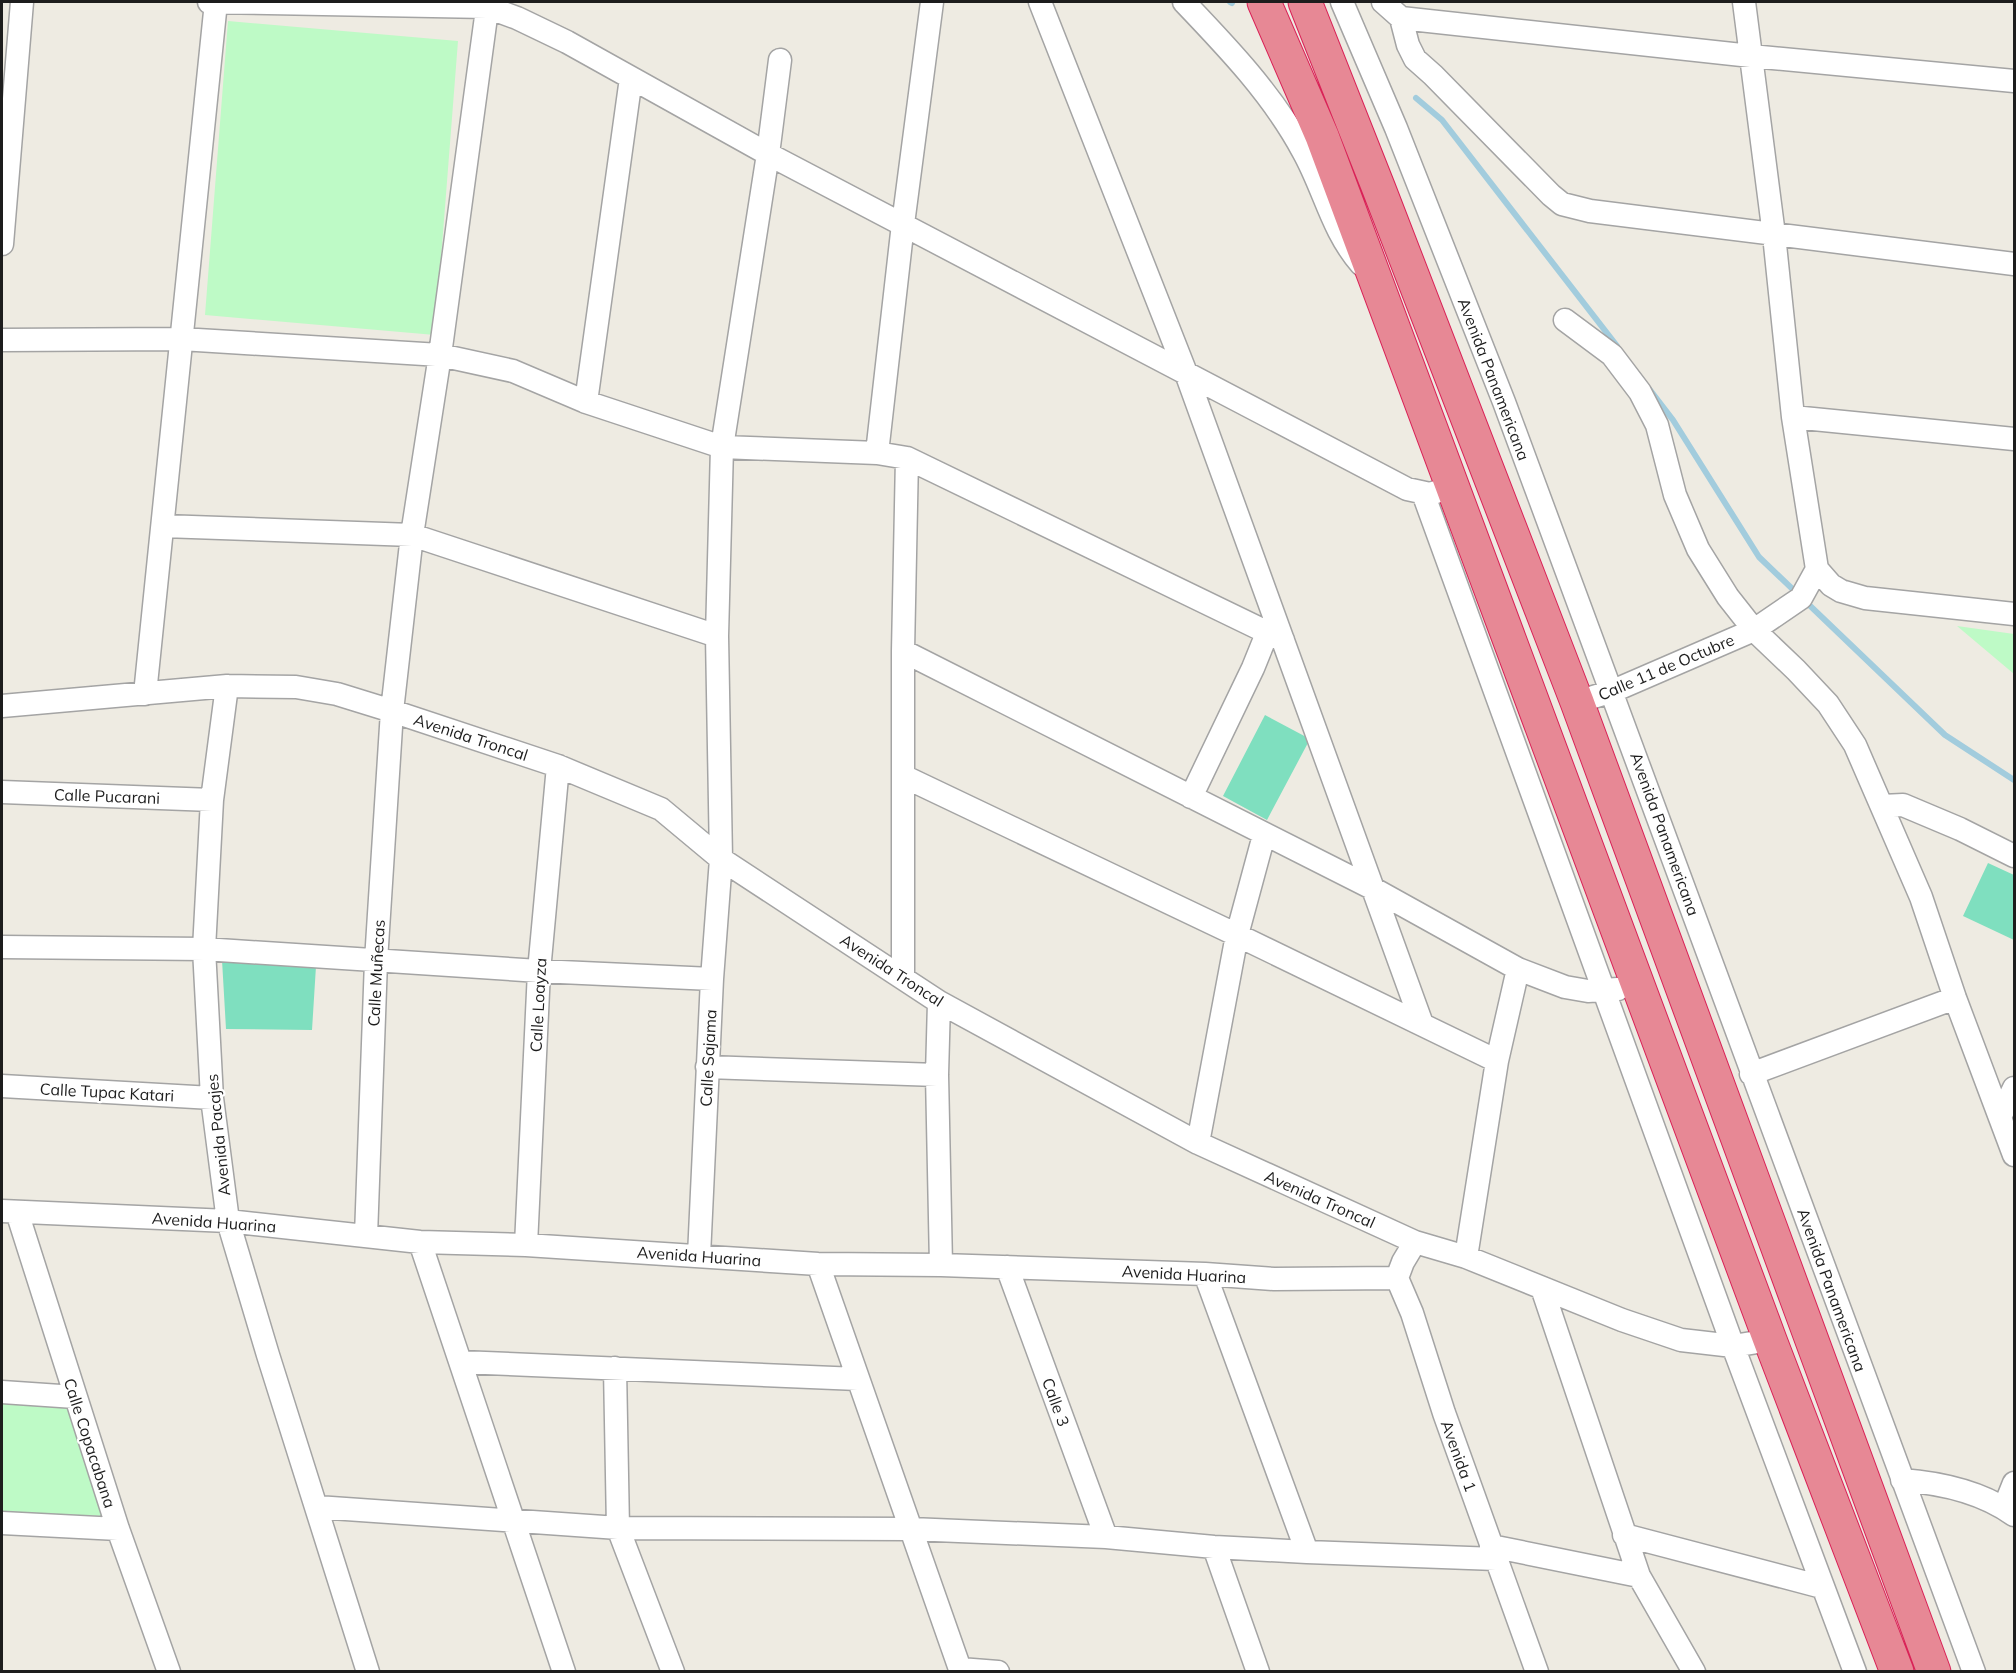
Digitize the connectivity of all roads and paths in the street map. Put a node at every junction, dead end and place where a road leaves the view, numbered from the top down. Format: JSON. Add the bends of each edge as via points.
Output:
{"nodes":[{"id":1,"x":22,"y":2,"type":"edge"},
{"id":2,"x":209,"y":2,"type":"edge"},
{"id":3,"x":216,"y":2,"type":"edge"},
{"id":4,"x":932,"y":2,"type":"edge"},
{"id":5,"x":1040,"y":2,"type":"edge"},
{"id":6,"x":1184,"y":2,"type":"edge"},
{"id":7,"x":1264,"y":2,"type":"edge"},
{"id":8,"x":1305,"y":2,"type":"edge"},
{"id":9,"x":1342,"y":2,"type":"edge"},
{"id":10,"x":1383,"y":2,"type":"edge"},
{"id":11,"x":1744,"y":2,"type":"edge"},
{"id":12,"x":487,"y":4,"type":"edge"},
{"id":13,"x":1401,"y":18,"type":"junction"},
{"id":14,"x":1751,"y":56,"type":"junction"},
{"id":15,"x":780,"y":60,"type":"dead end"},
{"id":16,"x":632,"y":78,"type":"junction"},
{"id":17,"x":2014,"y":81,"type":"edge"},
{"id":18,"x":768,"y":154,"type":"junction"},
{"id":19,"x":5,"y":161,"type":"edge"},
{"id":20,"x":903,"y":224,"type":"junction"},
{"id":21,"x":1774,"y":236,"type":"junction"},
{"id":22,"x":2,"y":244,"type":"edge"},
{"id":23,"x":2014,"y":264,"type":"edge"},
{"id":24,"x":1375,"y":280,"type":"junction"},
{"id":25,"x":1565,"y":320,"type":"dead end"},
{"id":26,"x":181,"y":339,"type":"junction"},
{"id":27,"x":2,"y":340,"type":"edge"},
{"id":28,"x":440,"y":356,"type":"junction"},
{"id":29,"x":1186,"y":373,"type":"junction"},
{"id":30,"x":586,"y":402,"type":"junction"},
{"id":31,"x":1793,"y":417,"type":"junction"},
{"id":32,"x":2014,"y":439,"type":"edge"},
{"id":33,"x":722,"y":447,"type":"junction"},
{"id":34,"x":877,"y":453,"type":"junction"},
{"id":35,"x":907,"y":458,"type":"junction"},
{"id":36,"x":1437,"y":490,"type":"junction"},
{"id":37,"x":163,"y":526,"type":"junction"},
{"id":38,"x":412,"y":535,"type":"junction"},
{"id":39,"x":1817,"y":569,"type":"junction"},
{"id":40,"x":2014,"y":614,"type":"edge"},
{"id":41,"x":1754,"y":630,"type":"junction"},
{"id":42,"x":1275,"y":635,"type":"junction"},
{"id":43,"x":717,"y":636,"type":"junction"},
{"id":44,"x":903,"y":651,"type":"junction"},
{"id":45,"x":227,"y":686,"type":"junction"},
{"id":46,"x":1613,"y":691,"type":"junction"},
{"id":47,"x":144,"y":694,"type":"junction"},
{"id":48,"x":1577,"y":702,"type":"junction"},
{"id":49,"x":2,"y":706,"type":"edge"},
{"id":50,"x":392,"y":711,"type":"junction"},
{"id":51,"x":558,"y":766,"type":"junction"},
{"id":52,"x":903,"y":776,"type":"junction"},
{"id":53,"x":2,"y":792,"type":"edge"},
{"id":54,"x":1191,"y":797,"type":"junction"},
{"id":55,"x":212,"y":800,"type":"junction"},
{"id":56,"x":1881,"y":806,"type":"junction"},
{"id":57,"x":1264,"y":835,"type":"junction"},
{"id":58,"x":2014,"y":856,"type":"edge"},
{"id":59,"x":721,"y":859,"type":"junction"},
{"id":60,"x":1372,"y":888,"type":"junction"},
{"id":61,"x":1238,"y":935,"type":"junction"},
{"id":62,"x":2,"y":947,"type":"edge"},
{"id":63,"x":204,"y":949,"type":"junction"},
{"id":64,"x":376,"y":961,"type":"junction"},
{"id":65,"x":1518,"y":969,"type":"junction"},
{"id":66,"x":539,"y":971,"type":"junction"},
{"id":67,"x":903,"y":976,"type":"junction"},
{"id":68,"x":712,"y":980,"type":"junction"},
{"id":69,"x":1640,"y":988,"type":"junction"},
{"id":70,"x":1605,"y":990,"type":"junction"},
{"id":71,"x":1955,"y":998,"type":"junction"},
{"id":72,"x":939,"y":1002,"type":"junction"},
{"id":73,"x":1422,"y":1024,"type":"junction"},
{"id":74,"x":1497,"y":1061,"type":"junction"},
{"id":75,"x":707,"y":1067,"type":"junction"},
{"id":76,"x":1751,"y":1074,"type":"junction"},
{"id":77,"x":937,"y":1075,"type":"junction"},
{"id":78,"x":2,"y":1086,"type":"edge"},
{"id":79,"x":2014,"y":1088,"type":"edge"},
{"id":80,"x":212,"y":1098,"type":"junction"},
{"id":81,"x":2000,"y":1117,"type":"junction"},
{"id":82,"x":1198,"y":1143,"type":"junction"},
{"id":83,"x":2014,"y":1155,"type":"edge"},
{"id":84,"x":9,"y":1212,"type":"edge"},
{"id":85,"x":228,"y":1221,"type":"junction"},
{"id":86,"x":366,"y":1236,"type":"junction"},
{"id":87,"x":420,"y":1242,"type":"junction"},
{"id":88,"x":1415,"y":1242,"type":"junction"},
{"id":89,"x":525,"y":1245,"type":"junction"},
{"id":90,"x":699,"y":1256,"type":"junction"},
{"id":91,"x":1466,"y":1257,"type":"junction"},
{"id":92,"x":818,"y":1263,"type":"junction"},
{"id":93,"x":941,"y":1265,"type":"junction"},
{"id":94,"x":1006,"y":1267,"type":"junction"},
{"id":95,"x":1205,"y":1274,"type":"junction"},
{"id":96,"x":1397,"y":1278,"type":"junction"},
{"id":97,"x":1542,"y":1288,"type":"junction"},
{"id":98,"x":1770,"y":1340,"type":"junction"},
{"id":99,"x":1733,"y":1346,"type":"junction"},
{"id":100,"x":461,"y":1362,"type":"junction"},
{"id":101,"x":615,"y":1368,"type":"junction"},
{"id":102,"x":858,"y":1379,"type":"junction"},
{"id":103,"x":2,"y":1392,"type":"edge"},
{"id":104,"x":75,"y":1397,"type":"junction"},
{"id":105,"x":1902,"y":1480,"type":"junction"},
{"id":106,"x":2014,"y":1483,"type":"edge"},
{"id":107,"x":317,"y":1507,"type":"junction"},
{"id":108,"x":2009,"y":1511,"type":"edge"},
{"id":109,"x":513,"y":1521,"type":"junction"},
{"id":110,"x":2,"y":1524,"type":"edge"},
{"id":111,"x":618,"y":1528,"type":"junction"},
{"id":112,"x":118,"y":1529,"type":"junction"},
{"id":113,"x":911,"y":1529,"type":"junction"},
{"id":114,"x":1624,"y":1534,"type":"junction"},
{"id":115,"x":1106,"y":1537,"type":"junction"},
{"id":116,"x":1214,"y":1547,"type":"junction"},
{"id":117,"x":1307,"y":1552,"type":"junction"},
{"id":118,"x":1494,"y":1553,"type":"junction"},
{"id":119,"x":1639,"y":1576,"type":"junction"},
{"id":120,"x":1822,"y":1587,"type":"junction"},
{"id":121,"x":960,"y":1670,"type":"edge"},
{"id":122,"x":169,"y":1671,"type":"edge"},
{"id":123,"x":368,"y":1671,"type":"edge"},
{"id":124,"x":564,"y":1671,"type":"edge"},
{"id":125,"x":673,"y":1671,"type":"edge"},
{"id":126,"x":998,"y":1671,"type":"edge"},
{"id":127,"x":1258,"y":1671,"type":"edge"},
{"id":128,"x":1537,"y":1671,"type":"edge"},
{"id":129,"x":1694,"y":1671,"type":"edge"},
{"id":130,"x":1855,"y":1671,"type":"edge"},
{"id":131,"x":1897,"y":1671,"type":"edge"},
{"id":132,"x":1934,"y":1671,"type":"edge"},
{"id":133,"x":1974,"y":1671,"type":"edge"}],
"edges":[{"from":1,"to":19,"type":"street"},
{"from":2,"to":3,"type":"street"},
{"from":3,"to":12,"type":"street"},
{"from":3,"to":26,"type":"street"},
{"from":4,"to":20,"type":"street"},
{"from":5,"to":29,"type":"street"},
{"from":6,"to":24,"type":"street","via":[[1245,68],[1277,110],[1304,151],[1347,248]]},
{"from":7,"to":24,"type":"highway","via":[[1322,136]]},
{"from":8,"to":48,"type":"highway"},
{"from":9,"to":46,"type":"street","name":"Avenida Panamericana","via":[[1504,402]]},
{"from":10,"to":13,"type":"street"},
{"from":11,"to":14,"type":"street"},
{"from":12,"to":16,"type":"street"},
{"from":12,"to":28,"type":"street","name":"Calle Muñecas"},
{"from":13,"to":14,"type":"street"},
{"from":13,"to":21,"type":"street","via":[[1415,59],[1562,204],[1590,212]]},
{"from":14,"to":17,"type":"street"},
{"from":14,"to":21,"type":"street"},
{"from":15,"to":18,"type":"street","name":"Calle Sajama"},
{"from":16,"to":18,"type":"street"},
{"from":16,"to":30,"type":"street"},
{"from":18,"to":20,"type":"street"},
{"from":18,"to":33,"type":"street","name":"Calle Sajama"},
{"from":19,"to":22,"type":"street"},
{"from":20,"to":29,"type":"street"},
{"from":20,"to":34,"type":"street"},
{"from":21,"to":23,"type":"street"},
{"from":21,"to":31,"type":"street"},
{"from":24,"to":36,"type":"highway"},
{"from":25,"to":41,"type":"street","via":[[1612,355],[1640,392],[1657,425],[1675,495],[1698,549]]},
{"from":26,"to":27,"type":"street"},
{"from":26,"to":28,"type":"street"},
{"from":26,"to":37,"type":"street"},
{"from":28,"to":30,"type":"street","via":[[513,371]]},
{"from":28,"to":38,"type":"street","name":"Calle Muñecas"},
{"from":29,"to":36,"type":"street","via":[[1407,489]]},
{"from":29,"to":42,"type":"street"},
{"from":30,"to":33,"type":"street"},
{"from":31,"to":32,"type":"street"},
{"from":31,"to":39,"type":"street"},
{"from":33,"to":34,"type":"street"},
{"from":33,"to":43,"type":"street","name":"Calle Sajama"},
{"from":34,"to":35,"type":"street"},
{"from":35,"to":42,"type":"street"},
{"from":35,"to":44,"type":"street"},
{"from":36,"to":69,"type":"highway"},
{"from":36,"to":70,"type":"street"},
{"from":37,"to":38,"type":"street"},
{"from":37,"to":47,"type":"street"},
{"from":38,"to":43,"type":"street"},
{"from":38,"to":50,"type":"street","name":"Calle Muñecas"},
{"from":39,"to":40,"type":"street","via":[[1841,591],[1866,598]]},
{"from":39,"to":41,"type":"street","name":"Calle 11 de Octubre","via":[[1801,598]]},
{"from":41,"to":46,"type":"street","name":"Calle 11 de Octubre"},
{"from":41,"to":56,"type":"street","via":[[1828,704],[1854,745]]},
{"from":42,"to":54,"type":"street","via":[[1253,668]]},
{"from":42,"to":60,"type":"street"},
{"from":43,"to":59,"type":"street","name":"Calle Sajama"},
{"from":44,"to":52,"type":"street"},
{"from":44,"to":54,"type":"street"},
{"from":45,"to":47,"type":"street","name":"Avenida Troncal"},
{"from":45,"to":50,"type":"street","name":"Avenida Troncal","via":[[296,687],[337,694]]},
{"from":45,"to":55,"type":"street","name":"Avenida Pacajes"},
{"from":46,"to":48,"type":"street","name":"Calle 11 de Octubre"},
{"from":46,"to":76,"type":"street","name":"Avenida Panamericana"},
{"from":47,"to":49,"type":"street","name":"Avenida Troncal"},
{"from":48,"to":132,"type":"highway"},
{"from":50,"to":51,"type":"street","name":"Avenida Troncal"},
{"from":50,"to":64,"type":"street","name":"Calle Muñecas"},
{"from":51,"to":59,"type":"street","name":"Avenida Troncal","via":[[661,809]]},
{"from":51,"to":66,"type":"street","name":"Calle Loayza"},
{"from":52,"to":61,"type":"street"},
{"from":52,"to":67,"type":"street"},
{"from":53,"to":55,"type":"street","name":"Calle Pucarani"},
{"from":54,"to":57,"type":"street"},
{"from":55,"to":63,"type":"street","name":"Avenida Pacajes"},
{"from":56,"to":58,"type":"street","via":[[1903,805]]},
{"from":56,"to":71,"type":"street","via":[[1921,897]]},
{"from":57,"to":60,"type":"street"},
{"from":57,"to":61,"type":"street"},
{"from":59,"to":67,"type":"street","name":"Avenida Troncal"},
{"from":59,"to":68,"type":"street","name":"Calle Sajama"},
{"from":60,"to":65,"type":"street"},
{"from":60,"to":73,"type":"street"},
{"from":61,"to":73,"type":"street"},
{"from":61,"to":82,"type":"street"},
{"from":62,"to":63,"type":"street"},
{"from":63,"to":64,"type":"street"},
{"from":63,"to":80,"type":"street","name":"Avenida Pacajes"},
{"from":64,"to":66,"type":"street"},
{"from":64,"to":86,"type":"street","name":"Calle Muñecas"},
{"from":65,"to":70,"type":"street","via":[[1565,987]]},
{"from":65,"to":74,"type":"street"},
{"from":66,"to":68,"type":"street"},
{"from":66,"to":89,"type":"street","name":"Calle Loayza"},
{"from":67,"to":72,"type":"street","name":"Avenida Troncal"},
{"from":68,"to":75,"type":"street","name":"Calle Sajama"},
{"from":69,"to":70,"type":"street"},
{"from":69,"to":98,"type":"highway"},
{"from":70,"to":99,"type":"street"},
{"from":71,"to":76,"type":"street"},
{"from":71,"to":81,"type":"street"},
{"from":72,"to":77,"type":"street"},
{"from":72,"to":82,"type":"street","name":"Avenida Troncal"},
{"from":73,"to":74,"type":"street"},
{"from":74,"to":91,"type":"street"},
{"from":75,"to":77,"type":"street"},
{"from":75,"to":90,"type":"street","name":"Calle Sajama"},
{"from":76,"to":105,"type":"street","name":"Avenida Panamericana"},
{"from":77,"to":93,"type":"street"},
{"from":78,"to":80,"type":"street","name":"Calle Tupac Katari"},
{"from":79,"to":81,"type":"street"},
{"from":80,"to":85,"type":"street","name":"Avenida Pacajes"},
{"from":81,"to":83,"type":"street"},
{"from":82,"to":88,"type":"street","name":"Avenida Troncal"},
{"from":84,"to":85,"type":"street","name":"Avenida Huarina"},
{"from":84,"to":104,"type":"street","name":"Calle Copacabana"},
{"from":85,"to":86,"type":"street","name":"Avenida Huarina"},
{"from":85,"to":107,"type":"street","name":"Avenida Pacajes"},
{"from":86,"to":87,"type":"street","name":"Avenida Huarina"},
{"from":87,"to":89,"type":"street","name":"Avenida Huarina"},
{"from":87,"to":100,"type":"street"},
{"from":88,"to":91,"type":"street","name":"Avenida Troncal"},
{"from":88,"to":96,"type":"street"},
{"from":89,"to":90,"type":"street","name":"Avenida Huarina"},
{"from":90,"to":92,"type":"street","name":"Avenida Huarina"},
{"from":91,"to":97,"type":"street","name":"Avenida Troncal"},
{"from":92,"to":93,"type":"street","name":"Avenida Huarina"},
{"from":92,"to":102,"type":"street"},
{"from":93,"to":94,"type":"street","name":"Avenida Huarina"},
{"from":94,"to":95,"type":"street","name":"Avenida Huarina"},
{"from":94,"to":115,"type":"street","name":"Calle 3"},
{"from":95,"to":96,"type":"street","name":"Avenida Huarina","via":[[1274,1279]]},
{"from":95,"to":117,"type":"street"},
{"from":96,"to":118,"type":"street","name":"Avenida 1"},
{"from":97,"to":99,"type":"street","name":"Avenida Troncal","via":[[1681,1340]]},
{"from":97,"to":114,"type":"street"},
{"from":98,"to":99,"type":"street","name":"Avenida Troncal"},
{"from":98,"to":131,"type":"highway"},
{"from":99,"to":120,"type":"street"},
{"from":100,"to":101,"type":"street"},
{"from":100,"to":109,"type":"street"},
{"from":101,"to":102,"type":"street"},
{"from":101,"to":111,"type":"street"},
{"from":102,"to":113,"type":"street"},
{"from":103,"to":104,"type":"street"},
{"from":104,"to":112,"type":"street","name":"Calle Copacabana"},
{"from":105,"to":108,"type":"street","via":[[1933,1482]]},
{"from":105,"to":133,"type":"street","name":"Avenida Panamericana"},
{"from":106,"to":108,"type":"street"},
{"from":107,"to":109,"type":"street"},
{"from":107,"to":123,"type":"street","name":"Avenida Pacajes"},
{"from":109,"to":111,"type":"street"},
{"from":109,"to":124,"type":"street"},
{"from":110,"to":112,"type":"street"},
{"from":111,"to":113,"type":"street"},
{"from":111,"to":125,"type":"street"},
{"from":112,"to":122,"type":"street","name":"Calle Copacabana"},
{"from":113,"to":115,"type":"street"},
{"from":113,"to":121,"type":"street"},
{"from":114,"to":119,"type":"street"},
{"from":114,"to":120,"type":"street"},
{"from":115,"to":116,"type":"street"},
{"from":116,"to":117,"type":"street"},
{"from":116,"to":127,"type":"street"},
{"from":117,"to":118,"type":"street"},
{"from":118,"to":119,"type":"street"},
{"from":118,"to":128,"type":"street","name":"Avenida 1"},
{"from":119,"to":129,"type":"street"},
{"from":120,"to":130,"type":"street"},
{"from":121,"to":126,"type":"street"}]}
